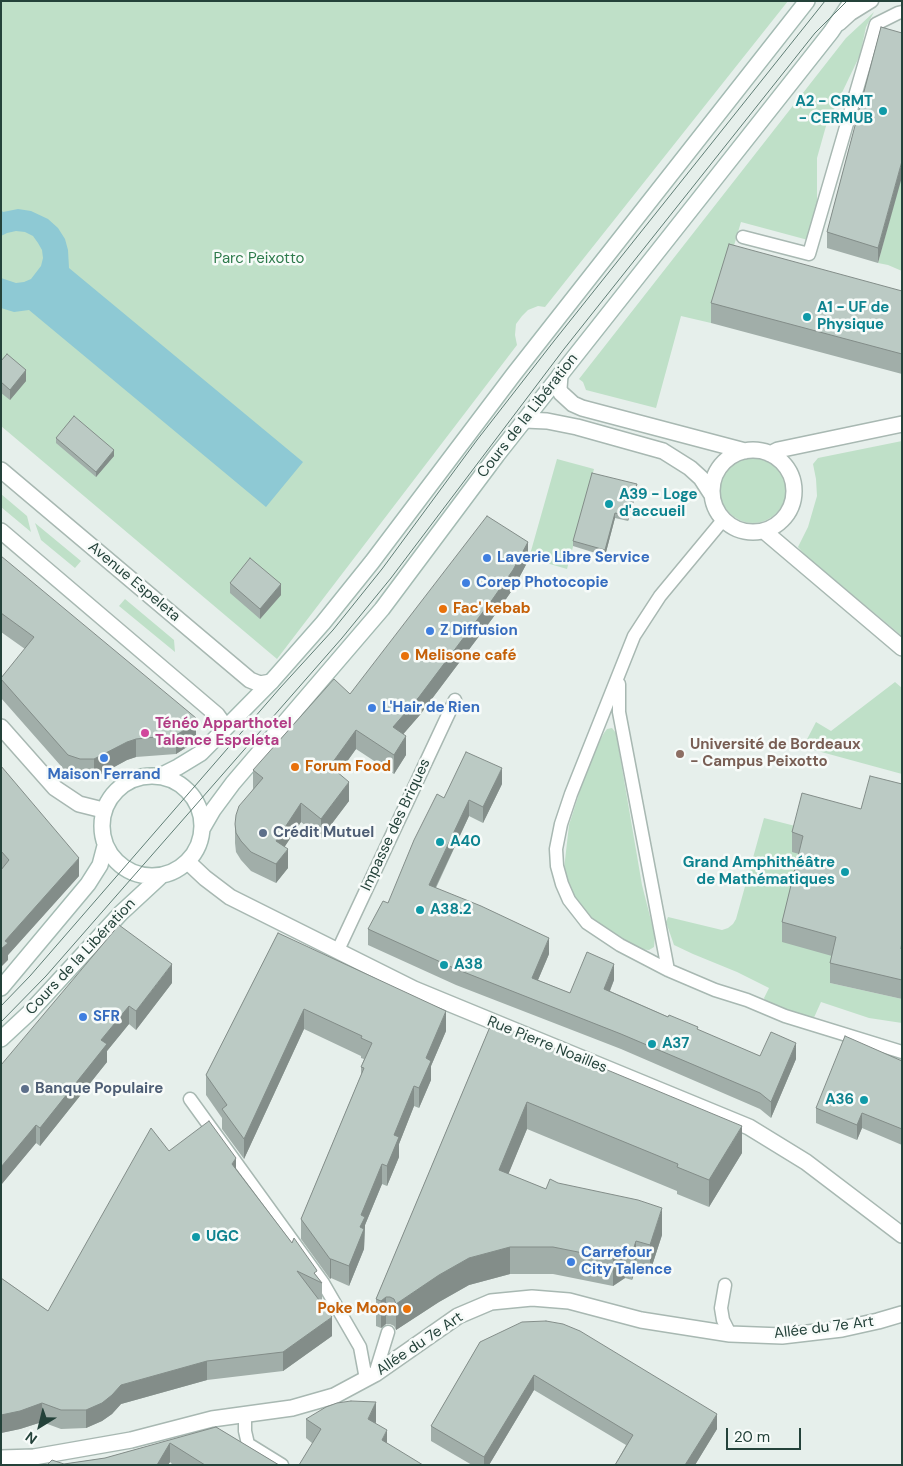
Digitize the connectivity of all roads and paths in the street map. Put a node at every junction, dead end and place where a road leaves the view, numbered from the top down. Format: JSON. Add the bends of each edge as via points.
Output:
{"nodes":[{"id":1,"x":808,"y":1,"type":"edge"},
{"id":2,"x":852,"y":1,"type":"edge"},
{"id":3,"x":872,"y":1,"type":"edge"},
{"id":4,"x":902,"y":12,"type":"edge"},
{"id":5,"x":831,"y":32,"type":"junction"},
{"id":6,"x":743,"y":237,"type":"dead end"},
{"id":7,"x":560,"y":375,"type":"junction"},
{"id":8,"x":525,"y":420,"type":"junction"},
{"id":9,"x":902,"y":424,"type":"edge"},
{"id":10,"x":745,"y":451,"type":"junction"},
{"id":11,"x":770,"y":454,"type":"junction"},
{"id":12,"x":1,"y":470,"type":"edge"},
{"id":13,"x":712,"y":495,"type":"junction"},
{"id":14,"x":723,"y":520,"type":"junction"},
{"id":15,"x":1,"y":531,"type":"edge"},
{"id":16,"x":764,"y":531,"type":"junction"},
{"id":17,"x":902,"y":648,"type":"edge"},
{"id":18,"x":618,"y":678,"type":"junction"},
{"id":19,"x":271,"y":682,"type":"junction"},
{"id":20,"x":455,"y":700,"type":"dead end"},
{"id":21,"x":1,"y":727,"type":"edge"},
{"id":22,"x":221,"y":734,"type":"junction"},
{"id":23,"x":160,"y":776,"type":"junction"},
{"id":24,"x":103,"y":810,"type":"junction"},
{"id":25,"x":202,"y":829,"type":"junction"},
{"id":26,"x":105,"y":846,"type":"junction"},
{"id":27,"x":188,"y":862,"type":"junction"},
{"id":28,"x":161,"y":876,"type":"junction"},
{"id":29,"x":338,"y":950,"type":"junction"},
{"id":30,"x":668,"y":970,"type":"junction"},
{"id":31,"x":1,"y":988,"type":"edge"},
{"id":32,"x":1,"y":1039,"type":"edge"},
{"id":33,"x":902,"y":1052,"type":"edge"},
{"id":34,"x":190,"y":1099,"type":"dead end"},
{"id":35,"x":902,"y":1236,"type":"edge"},
{"id":36,"x":725,"y":1285,"type":"dead end"},
{"id":37,"x":902,"y":1314,"type":"edge"},
{"id":38,"x":388,"y":1332,"type":"dead end"},
{"id":39,"x":730,"y":1334,"type":"junction"},
{"id":40,"x":370,"y":1377,"type":"junction"},
{"id":41,"x":245,"y":1414,"type":"junction"},
{"id":42,"x":1,"y":1458,"type":"edge"},
{"id":43,"x":282,"y":1465,"type":"edge"}],
"edges":[{"from":1,"to":19,"type":"street","via":[[514,374],[372,562]]},
{"from":2,"to":5,"type":"street","name":"Cours de la Libération"},
{"from":3,"to":5,"type":"lane"},
{"from":4,"to":6,"type":"lane","via":[[876,24],[809,254]]},
{"from":5,"to":7,"type":"street","name":"Cours de la Libération"},
{"from":7,"to":8,"type":"street","name":"Cours de la Libération"},
{"from":7,"to":10,"type":"street","via":[[561,393],[582,408]]},
{"from":8,"to":13,"type":"street","via":[[577,427],[662,451],[690,468]]},
{"from":8,"to":25,"type":"street","name":"Cours de la Libération","via":[[382,609],[233,784]]},
{"from":9,"to":11,"type":"street"},
{"from":10,"to":11,"type":"street"},
{"from":10,"to":13,"type":"street","via":[[723,462],[712,483]]},
{"from":11,"to":16,"type":"street","via":[[782,462],[790,474],[794,497],[787,515]]},
{"from":12,"to":19,"type":"street","name":"Avenue Espeleta","via":[[250,680],[260,684]]},
{"from":13,"to":14,"type":"street"},
{"from":14,"to":16,"type":"street","via":[[742,531]]},
{"from":14,"to":18,"type":"lane","via":[[660,596],[634,636]]},
{"from":15,"to":22,"type":"street","via":[[217,715],[222,722]]},
{"from":16,"to":17,"type":"street"},
{"from":18,"to":30,"type":"lane","via":[[619,712]]},
{"from":18,"to":30,"type":"lane","via":[[561,824],[556,866],[568,900],[587,923]]},
{"from":19,"to":22,"type":"street"},
{"from":20,"to":29,"type":"lane","name":"Impasse des Briques"},
{"from":21,"to":24,"type":"street","via":[[56,788],[79,804]]},
{"from":22,"to":23,"type":"street","via":[[201,753]]},
{"from":23,"to":24,"type":"street","via":[[132,779],[119,787]]},
{"from":23,"to":25,"type":"street","via":[[190,792],[202,816]]},
{"from":24,"to":26,"type":"street","via":[[101,822]]},
{"from":25,"to":27,"type":"street","via":[[200,841]]},
{"from":26,"to":28,"type":"street","via":[[124,868],[148,877]]},
{"from":26,"to":31,"type":"street","via":[[100,865],[88,884]]},
{"from":27,"to":28,"type":"street"},
{"from":27,"to":29,"type":"street","name":"Rue Pierre Noailles","via":[[230,897]]},
{"from":28,"to":32,"type":"street","name":"Cours de la Libération","via":[[121,913]]},
{"from":29,"to":35,"type":"street","name":"Rue Pierre Noailles","via":[[414,989],[749,1127],[806,1162]]},
{"from":30,"to":33,"type":"lane","via":[[785,1016]]},
{"from":34,"to":40,"type":"lane","via":[[323,1283],[360,1347]]},
{"from":36,"to":39,"type":"lane","via":[[723,1320]]},
{"from":37,"to":39,"type":"street","name":"Allée du 7e Art","via":[[842,1329],[791,1335]]},
{"from":38,"to":40,"type":"lane"},
{"from":39,"to":40,"type":"street","name":"Allée du 7e Art","via":[[641,1320],[570,1301],[532,1298],[491,1302],[458,1316]]},
{"from":40,"to":41,"type":"street","name":"Allée du 7e Art","via":[[334,1396],[292,1408]]},
{"from":41,"to":42,"type":"street","name":"Allée du 7e Art","via":[[131,1440],[34,1457]]},
{"from":41,"to":43,"type":"lane","via":[[248,1444]]}]}
